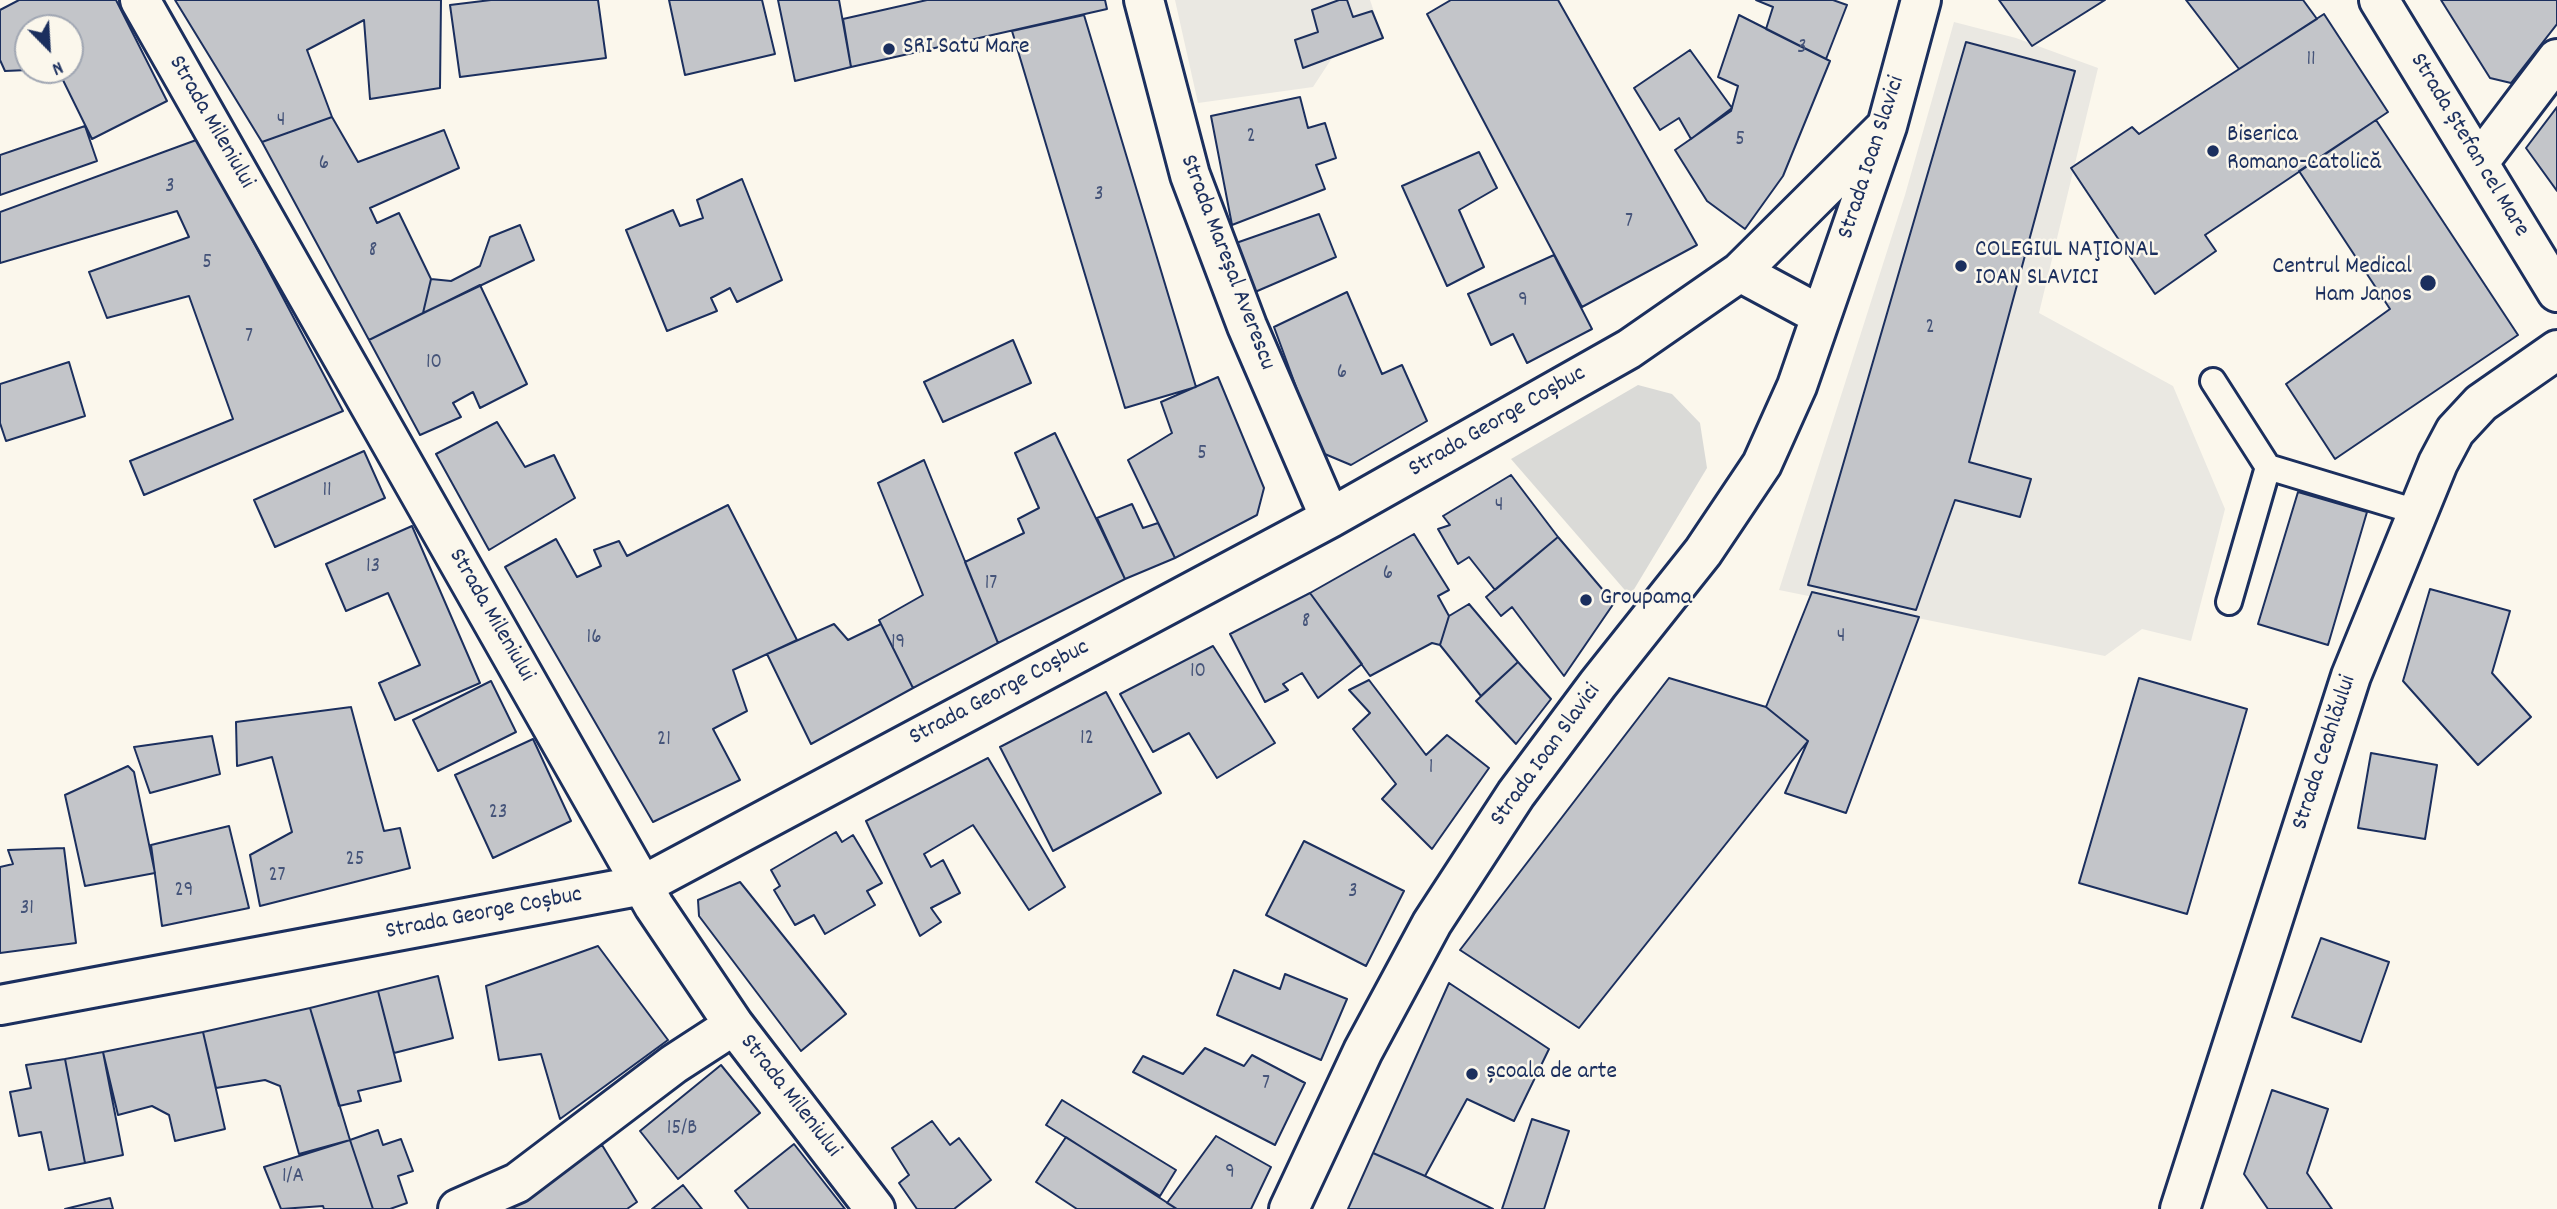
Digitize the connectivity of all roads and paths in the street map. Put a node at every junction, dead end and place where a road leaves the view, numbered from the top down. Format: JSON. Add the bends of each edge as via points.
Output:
{"nodes":[{"id":1,"x":140,"y":0,"type":"edge"},
{"id":2,"x":1144,"y":0,"type":"edge"},
{"id":3,"x":1921,"y":0,"type":"edge"},
{"id":4,"x":2379,"y":0,"type":"edge"},
{"id":5,"x":2557,"y":59,"type":"edge"},
{"id":6,"x":1886,"y":126,"type":"junction"},
{"id":7,"x":2479,"y":162,"type":"junction"},
{"id":8,"x":1740,"y":272,"type":"junction"},
{"id":9,"x":2557,"y":292,"type":"edge"},
{"id":10,"x":1820,"y":315,"type":"junction"},
{"id":11,"x":2557,"y":350,"type":"edge"},
{"id":12,"x":2213,"y":381,"type":"dead end"},
{"id":13,"x":2267,"y":467,"type":"junction"},
{"id":14,"x":2417,"y":512,"type":"junction"},
{"id":15,"x":1330,"y":518,"type":"junction"},
{"id":16,"x":2230,"y":602,"type":"dead end"},
{"id":17,"x":643,"y":885,"type":"junction"},
{"id":18,"x":0,"y":1005,"type":"edge"},
{"id":19,"x":734,"y":1025,"type":"junction"},
{"id":20,"x":458,"y":1209,"type":"edge"},
{"id":21,"x":875,"y":1209,"type":"edge"},
{"id":22,"x":1289,"y":1209,"type":"edge"},
{"id":23,"x":2180,"y":1209,"type":"edge"}],
"edges":[{"from":1,"to":17,"type":"street","name":"Strada Mileniului"},
{"from":2,"to":15,"type":"street","name":"Strada Mareșal Averescu","via":[[1190,175],[1247,326]]},
{"from":3,"to":6,"type":"street","name":"Strada Ioan Slavici"},
{"from":4,"to":7,"type":"street","name":"Strada Ștefan cel Mare"},
{"from":5,"to":7,"type":"street"},
{"from":6,"to":8,"type":"street","name":"Strada George Coșbuc"},
{"from":6,"to":10,"type":"street","name":"Strada Ioan Slavici"},
{"from":7,"to":9,"type":"street","name":"Strada Ștefan cel Mare"},
{"from":8,"to":10,"type":"street"},
{"from":8,"to":15,"type":"street","name":"Strada George Coșbuc","via":[[1629,349]]},
{"from":10,"to":22,"type":"street","name":"Strada Ioan Slavici","via":[[1797,386],[1762,464],[1703,552],[1516,794],[1432,923],[1363,1051]]},
{"from":11,"to":14,"type":"street","name":"Strada Ceahlăului","via":[[2481,403],[2455,431]]},
{"from":12,"to":13,"type":"lane"},
{"from":13,"to":14,"type":"lane"},
{"from":13,"to":16,"type":"lane"},
{"from":14,"to":23,"type":"street","name":"Strada Ceahlăului","via":[[2321,762]]},
{"from":15,"to":17,"type":"street","name":"Strada George Coșbuc"},
{"from":17,"to":18,"type":"street","name":"Strada George Coșbuc"},
{"from":17,"to":19,"type":"street","name":"Strada Mileniului"},
{"from":19,"to":20,"type":"street","via":[[674,1064],[517,1183]]},
{"from":19,"to":21,"type":"street","name":"Strada Mileniului"}]}
